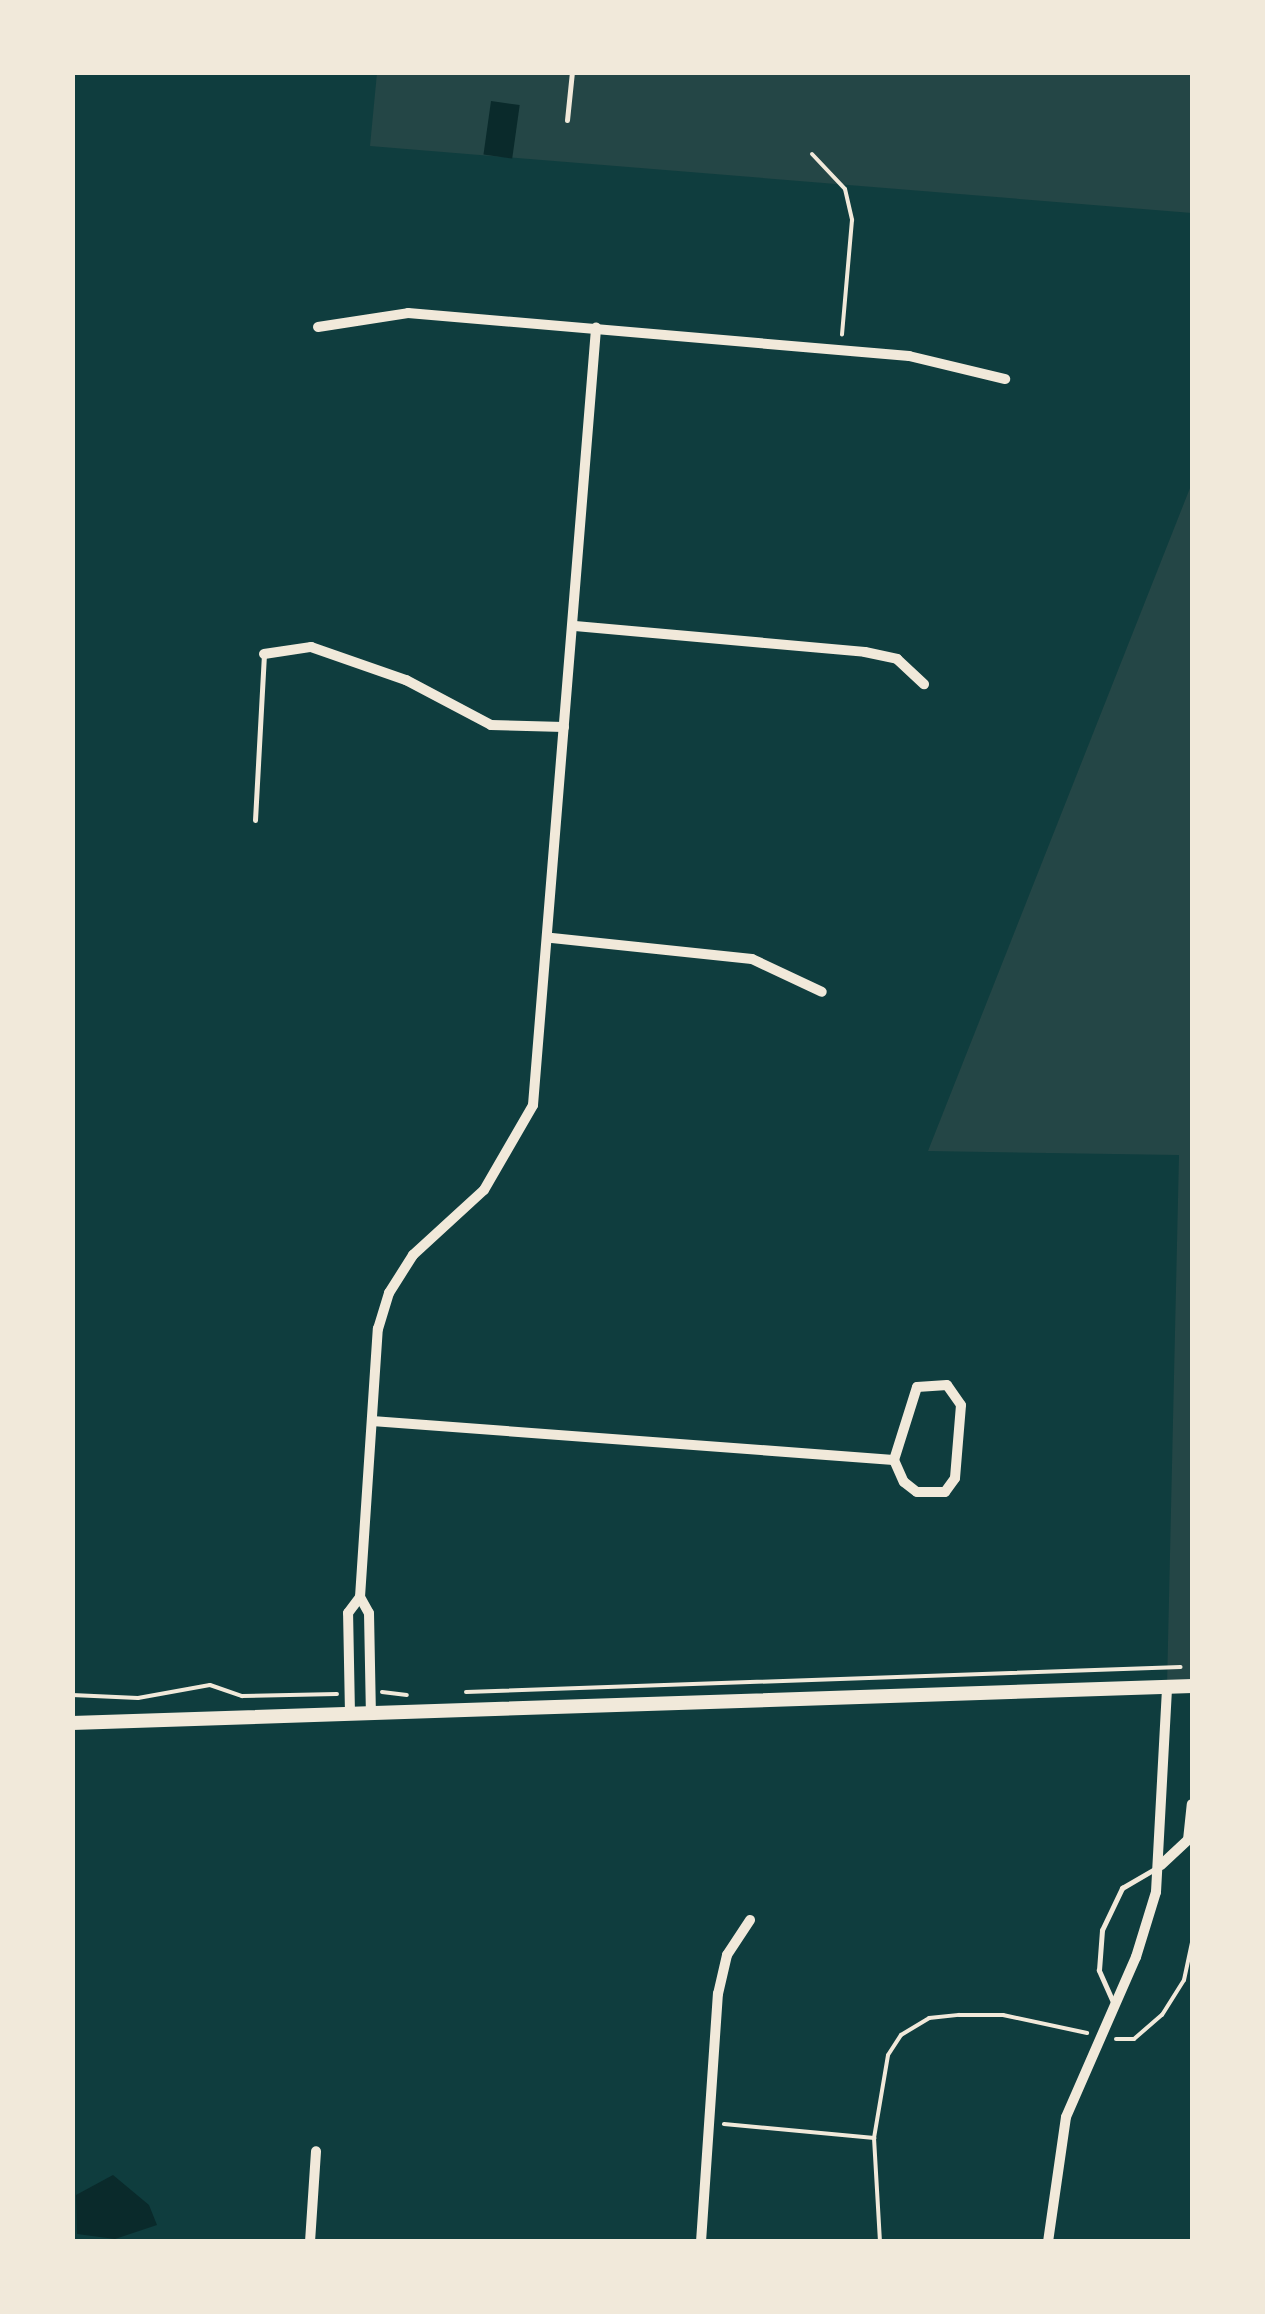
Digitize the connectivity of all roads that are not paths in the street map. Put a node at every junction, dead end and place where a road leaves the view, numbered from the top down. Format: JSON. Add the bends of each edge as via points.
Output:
{"nodes":[{"id":1,"x":572,"y":72,"type":"edge"},
{"id":2,"x":567,"y":120,"type":"dead end"},
{"id":3,"x":318,"y":327,"type":"dead end"},
{"id":4,"x":596,"y":328,"type":"junction"},
{"id":5,"x":1005,"y":379,"type":"dead end"},
{"id":6,"x":575,"y":626,"type":"junction"},
{"id":7,"x":264,"y":654,"type":"joint"},
{"id":8,"x":924,"y":684,"type":"dead end"},
{"id":9,"x":564,"y":728,"type":"junction"},
{"id":10,"x":255,"y":820,"type":"dead end"},
{"id":11,"x":552,"y":938,"type":"junction"},
{"id":12,"x":822,"y":992,"type":"dead end"},
{"id":13,"x":372,"y":1421,"type":"junction"},
{"id":14,"x":894,"y":1460,"type":"junction"},
{"id":15,"x":360,"y":1597,"type":"junction"},
{"id":16,"x":1192,"y":1686,"type":"edge"},
{"id":17,"x":1168,"y":1688,"type":"junction"},
{"id":18,"x":371,"y":1713,"type":"junction"},
{"id":19,"x":350,"y":1714,"type":"junction"},
{"id":20,"x":72,"y":1723,"type":"edge"},
{"id":21,"x":1192,"y":1804,"type":"edge"},
{"id":22,"x":1161,"y":1865,"type":"junction"},
{"id":23,"x":750,"y":1920,"type":"dead end"},
{"id":24,"x":1114,"y":2003,"type":"junction"},
{"id":25,"x":316,"y":2151,"type":"dead end"},
{"id":26,"x":310,"y":2242,"type":"edge"},
{"id":27,"x":701,"y":2242,"type":"edge"},
{"id":28,"x":1048,"y":2242,"type":"edge"}],
"edges":[{"from":1,"to":2,"type":"lane"},
{"from":3,"to":4,"type":"street","via":[[408,313]]},
{"from":4,"to":5,"type":"street","via":[[909,356]]},
{"from":4,"to":6,"type":"street"},
{"from":6,"to":8,"type":"street","via":[[865,652],[896,659]]},
{"from":6,"to":9,"type":"street"},
{"from":7,"to":9,"type":"street","via":[[311,647],[406,680],[491,725]]},
{"from":7,"to":10,"type":"lane"},
{"from":9,"to":11,"type":"street"},
{"from":11,"to":12,"type":"street","via":[[752,959]]},
{"from":11,"to":13,"type":"street","via":[[534,1105],[506,1162],[414,1255],[390,1293],[378,1328]]},
{"from":13,"to":14,"type":"street"},
{"from":13,"to":15,"type":"street"},
{"from":14,"to":14,"type":"street","via":[[918,1387],[947,1385],[961,1405],[955,1478],[945,1492],[918,1492],[904,1482]]},
{"from":15,"to":18,"type":"street","via":[[369,1613]]},
{"from":15,"to":19,"type":"street","via":[[348,1613]]},
{"from":16,"to":17,"type":"main road"},
{"from":17,"to":18,"type":"main road"},
{"from":17,"to":22,"type":"street"},
{"from":18,"to":19,"type":"main road"},
{"from":19,"to":20,"type":"main road"},
{"from":21,"to":22,"type":"street","via":[[1188,1840]]},
{"from":22,"to":24,"type":"street","via":[[1149,1918]]},
{"from":22,"to":24,"type":"lane","via":[[1122,1888],[1102,1930],[1098,1970]]},
{"from":23,"to":27,"type":"street","via":[[723,1967]]},
{"from":24,"to":28,"type":"street","via":[[1066,2117]]},
{"from":25,"to":26,"type":"street"}]}
